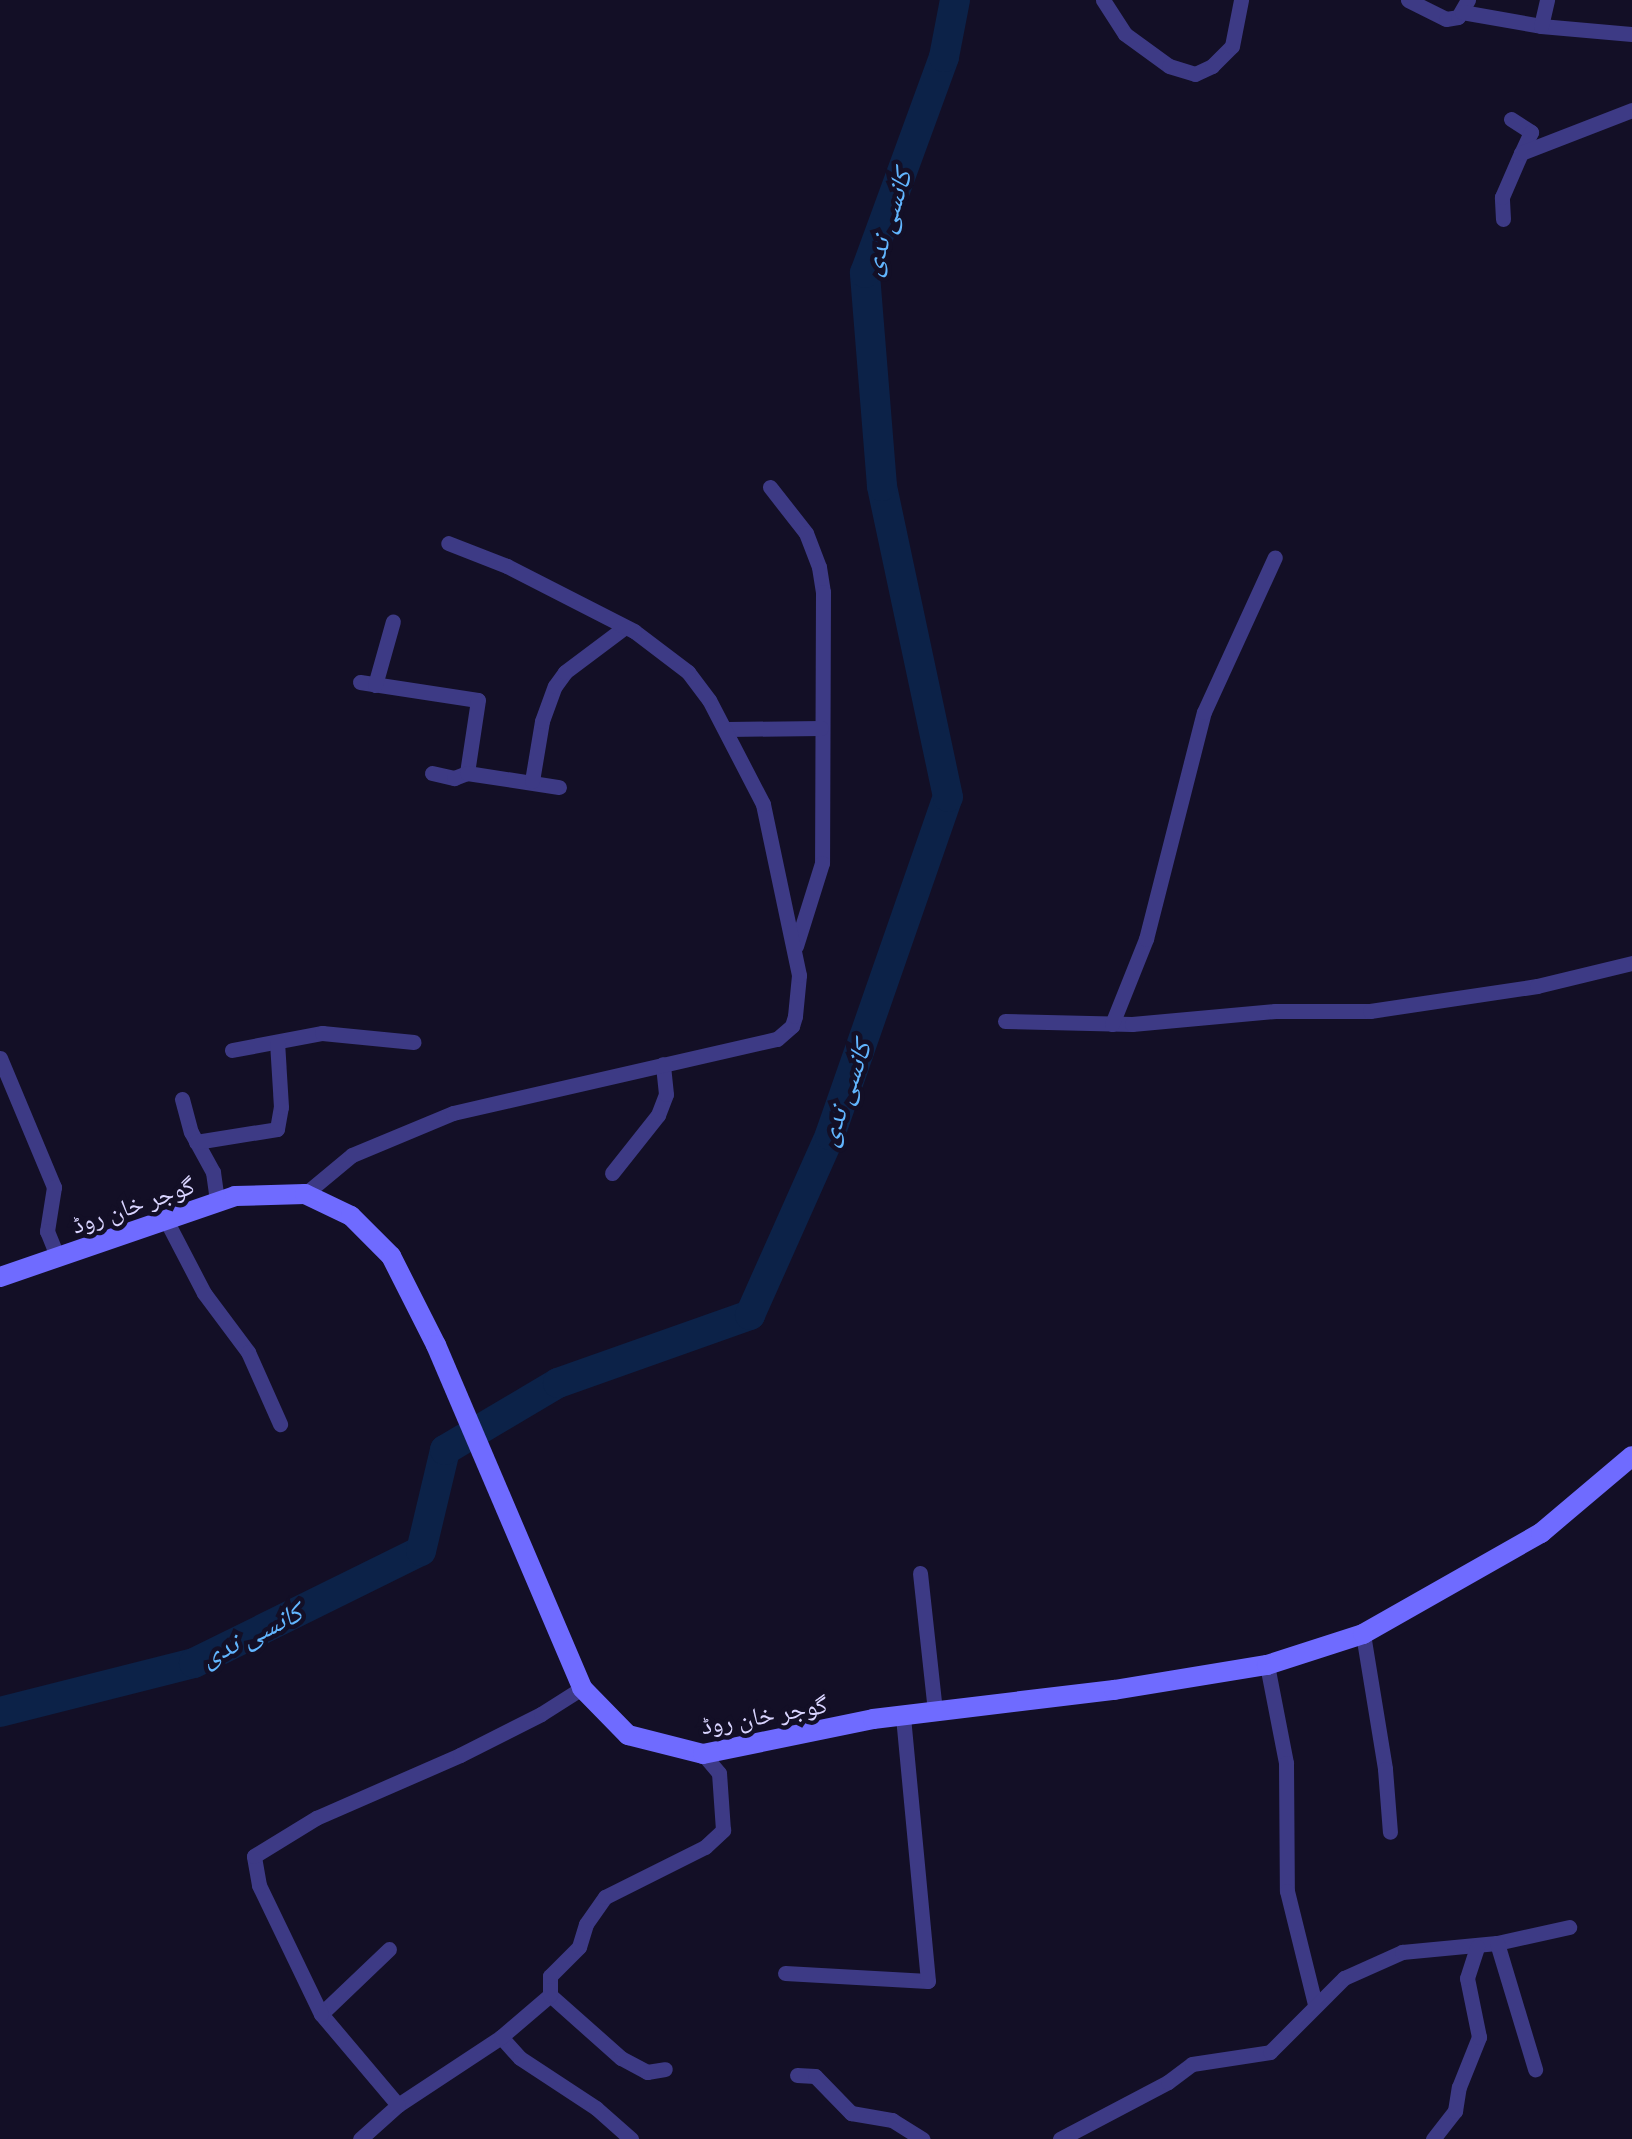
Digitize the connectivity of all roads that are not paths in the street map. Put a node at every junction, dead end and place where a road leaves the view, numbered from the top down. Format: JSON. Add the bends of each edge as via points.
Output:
{"nodes":[{"id":1,"x":1103,"y":0,"type":"edge"},
{"id":2,"x":1241,"y":0,"type":"edge"},
{"id":3,"x":1408,"y":0,"type":"edge"},
{"id":4,"x":1547,"y":0,"type":"edge"},
{"id":5,"x":1465,"y":6,"type":"edge"},
{"id":6,"x":1541,"y":26,"type":"junction"},
{"id":7,"x":1632,"y":34,"type":"edge"},
{"id":8,"x":1632,"y":110,"type":"edge"},
{"id":9,"x":1511,"y":119,"type":"dead end"},
{"id":10,"x":1520,"y":153,"type":"junction"},
{"id":11,"x":1503,"y":219,"type":"dead end"},
{"id":12,"x":770,"y":487,"type":"dead end"},
{"id":13,"x":448,"y":543,"type":"dead end"},
{"id":14,"x":1275,"y":558,"type":"dead end"},
{"id":15,"x":393,"y":621,"type":"dead end"},
{"id":16,"x":624,"y":627,"type":"junction"},
{"id":17,"x":822,"y":728,"type":"junction"},
{"id":18,"x":727,"y":729,"type":"junction"},
{"id":19,"x":467,"y":773,"type":"junction"},
{"id":20,"x":432,"y":774,"type":"dead end"},
{"id":21,"x":532,"y":781,"type":"junction"},
{"id":22,"x":559,"y":787,"type":"dead end"},
{"id":23,"x":794,"y":950,"type":"junction"},
{"id":24,"x":1632,"y":963,"type":"edge"},
{"id":25,"x":1005,"y":1022,"type":"dead end"},
{"id":26,"x":1112,"y":1024,"type":"junction"},
{"id":27,"x":276,"y":1042,"type":"junction"},
{"id":28,"x":414,"y":1042,"type":"dead end"},
{"id":29,"x":232,"y":1050,"type":"dead end"},
{"id":30,"x":0,"y":1058,"type":"edge"},
{"id":31,"x":663,"y":1064,"type":"junction"},
{"id":32,"x":182,"y":1099,"type":"dead end"},
{"id":33,"x":196,"y":1142,"type":"junction"},
{"id":34,"x":612,"y":1174,"type":"dead end"},
{"id":35,"x":305,"y":1194,"type":"junction"},
{"id":36,"x":217,"y":1202,"type":"junction"},
{"id":37,"x":166,"y":1220,"type":"junction"},
{"id":38,"x":58,"y":1258,"type":"junction"},
{"id":39,"x":0,"y":1277,"type":"edge"},
{"id":40,"x":280,"y":1424,"type":"dead end"},
{"id":41,"x":1632,"y":1456,"type":"edge"},
{"id":42,"x":920,"y":1573,"type":"dead end"},
{"id":43,"x":1363,"y":1634,"type":"junction"},
{"id":44,"x":1267,"y":1665,"type":"junction"},
{"id":45,"x":582,"y":1688,"type":"junction"},
{"id":46,"x":935,"y":1712,"type":"junction"},
{"id":47,"x":904,"y":1716,"type":"junction"},
{"id":48,"x":703,"y":1754,"type":"junction"},
{"id":49,"x":1390,"y":1832,"type":"dead end"},
{"id":50,"x":1569,"y":1927,"type":"dead end"},
{"id":51,"x":1497,"y":1943,"type":"junction"},
{"id":52,"x":1477,"y":1947,"type":"junction"},
{"id":53,"x":389,"y":1948,"type":"dead end"},
{"id":54,"x":784,"y":1973,"type":"dead end"},
{"id":55,"x":550,"y":1995,"type":"junction"},
{"id":56,"x":1315,"y":2004,"type":"junction"},
{"id":57,"x":321,"y":2014,"type":"junction"},
{"id":58,"x":501,"y":2037,"type":"junction"},
{"id":59,"x":665,"y":2069,"type":"dead end"},
{"id":60,"x":1535,"y":2069,"type":"dead end"},
{"id":61,"x":797,"y":2075,"type":"dead end"},
{"id":62,"x":398,"y":2105,"type":"junction"},
{"id":63,"x":379,"y":2132,"type":"edge"},
{"id":64,"x":360,"y":2139,"type":"edge"},
{"id":65,"x":631,"y":2139,"type":"edge"},
{"id":66,"x":922,"y":2139,"type":"edge"},
{"id":67,"x":1060,"y":2139,"type":"edge"},
{"id":68,"x":1433,"y":2139,"type":"edge"}],
"edges":[{"from":1,"to":2,"type":"street","via":[[1126,34],[1169,66],[1195,74],[1232,46]]},
{"from":3,"to":5,"type":"street","via":[[1446,19]]},
{"from":4,"to":6,"type":"street"},
{"from":5,"to":6,"type":"street"},
{"from":6,"to":7,"type":"street"},
{"from":8,"to":10,"type":"street"},
{"from":9,"to":10,"type":"street","via":[[1531,132]]},
{"from":10,"to":11,"type":"street","via":[[1502,197]]},
{"from":12,"to":17,"type":"street","via":[[806,534],[820,568]]},
{"from":13,"to":16,"type":"street"},
{"from":14,"to":26,"type":"street","via":[[1204,712],[1146,939]]},
{"from":15,"to":19,"type":"street","via":[[367,683],[478,700]]},
{"from":16,"to":18,"type":"street","via":[[688,672]]},
{"from":16,"to":21,"type":"street","via":[[554,686]]},
{"from":17,"to":18,"type":"street"},
{"from":17,"to":23,"type":"street","via":[[822,863]]},
{"from":18,"to":23,"type":"street","via":[[762,804]]},
{"from":19,"to":20,"type":"street"},
{"from":19,"to":21,"type":"street"},
{"from":21,"to":22,"type":"street"},
{"from":23,"to":31,"type":"street","via":[[799,974],[792,1026],[776,1039]]},
{"from":24,"to":26,"type":"street","via":[[1537,986],[1370,1011]]},
{"from":25,"to":26,"type":"street"},
{"from":27,"to":28,"type":"street","via":[[322,1033]]},
{"from":27,"to":29,"type":"street"},
{"from":27,"to":33,"type":"street","via":[[277,1129]]},
{"from":30,"to":38,"type":"street","via":[[54,1188],[47,1231]]},
{"from":31,"to":34,"type":"street","via":[[666,1094],[658,1116]]},
{"from":31,"to":35,"type":"street","via":[[454,1113],[352,1155]]},
{"from":32,"to":33,"type":"street"},
{"from":33,"to":36,"type":"street","via":[[212,1172]]},
{"from":35,"to":36,"type":"main road","name":"گوجر خان روڈ"},
{"from":35,"to":45,"type":"main road","name":"گوجر خان روڈ","via":[[351,1216],[391,1256],[436,1345]]},
{"from":36,"to":37,"type":"main road","name":"گوجر خان روڈ"},
{"from":37,"to":38,"type":"main road","name":"گوجر خان روڈ"},
{"from":37,"to":40,"type":"street","via":[[204,1293],[248,1352]]},
{"from":38,"to":39,"type":"main road","name":"گوجر خان روڈ"},
{"from":41,"to":43,"type":"main road","name":"گوجر خان روڈ","via":[[1541,1533]]},
{"from":42,"to":46,"type":"street"},
{"from":43,"to":44,"type":"main road","name":"گوجر خان روڈ"},
{"from":43,"to":49,"type":"street"},
{"from":44,"to":46,"type":"main road","name":"گوجر خان روڈ"},
{"from":44,"to":56,"type":"street","via":[[1286,1763],[1287,1891]]},
{"from":45,"to":48,"type":"main road","name":"گوجر خان روڈ","via":[[628,1735]]},
{"from":45,"to":57,"type":"street","via":[[460,1754],[316,1818],[254,1856],[258,1884]]},
{"from":46,"to":47,"type":"main road","name":"گوجر خان روڈ"},
{"from":47,"to":48,"type":"main road","name":"گوجر خان روڈ"},
{"from":47,"to":54,"type":"street","via":[[928,1981]]},
{"from":48,"to":55,"type":"street","via":[[719,1773],[723,1830],[706,1847],[605,1897],[579,1947],[550,1976]]},
{"from":50,"to":51,"type":"street"},
{"from":51,"to":52,"type":"street"},
{"from":51,"to":60,"type":"street"},
{"from":52,"to":56,"type":"street","via":[[1402,1952],[1367,1964]]},
{"from":52,"to":68,"type":"street","via":[[1467,1978],[1479,2036],[1455,2110]]},
{"from":53,"to":57,"type":"street"},
{"from":55,"to":58,"type":"street"},
{"from":55,"to":59,"type":"street","via":[[621,2058],[647,2072]]},
{"from":56,"to":67,"type":"street","via":[[1270,2052],[1192,2064]]},
{"from":57,"to":62,"type":"street"},
{"from":58,"to":62,"type":"street"},
{"from":58,"to":65,"type":"street"},
{"from":61,"to":66,"type":"street","via":[[815,2076],[851,2112],[901,2123]]},
{"from":62,"to":63,"type":"street"},
{"from":63,"to":64,"type":"street"}]}
